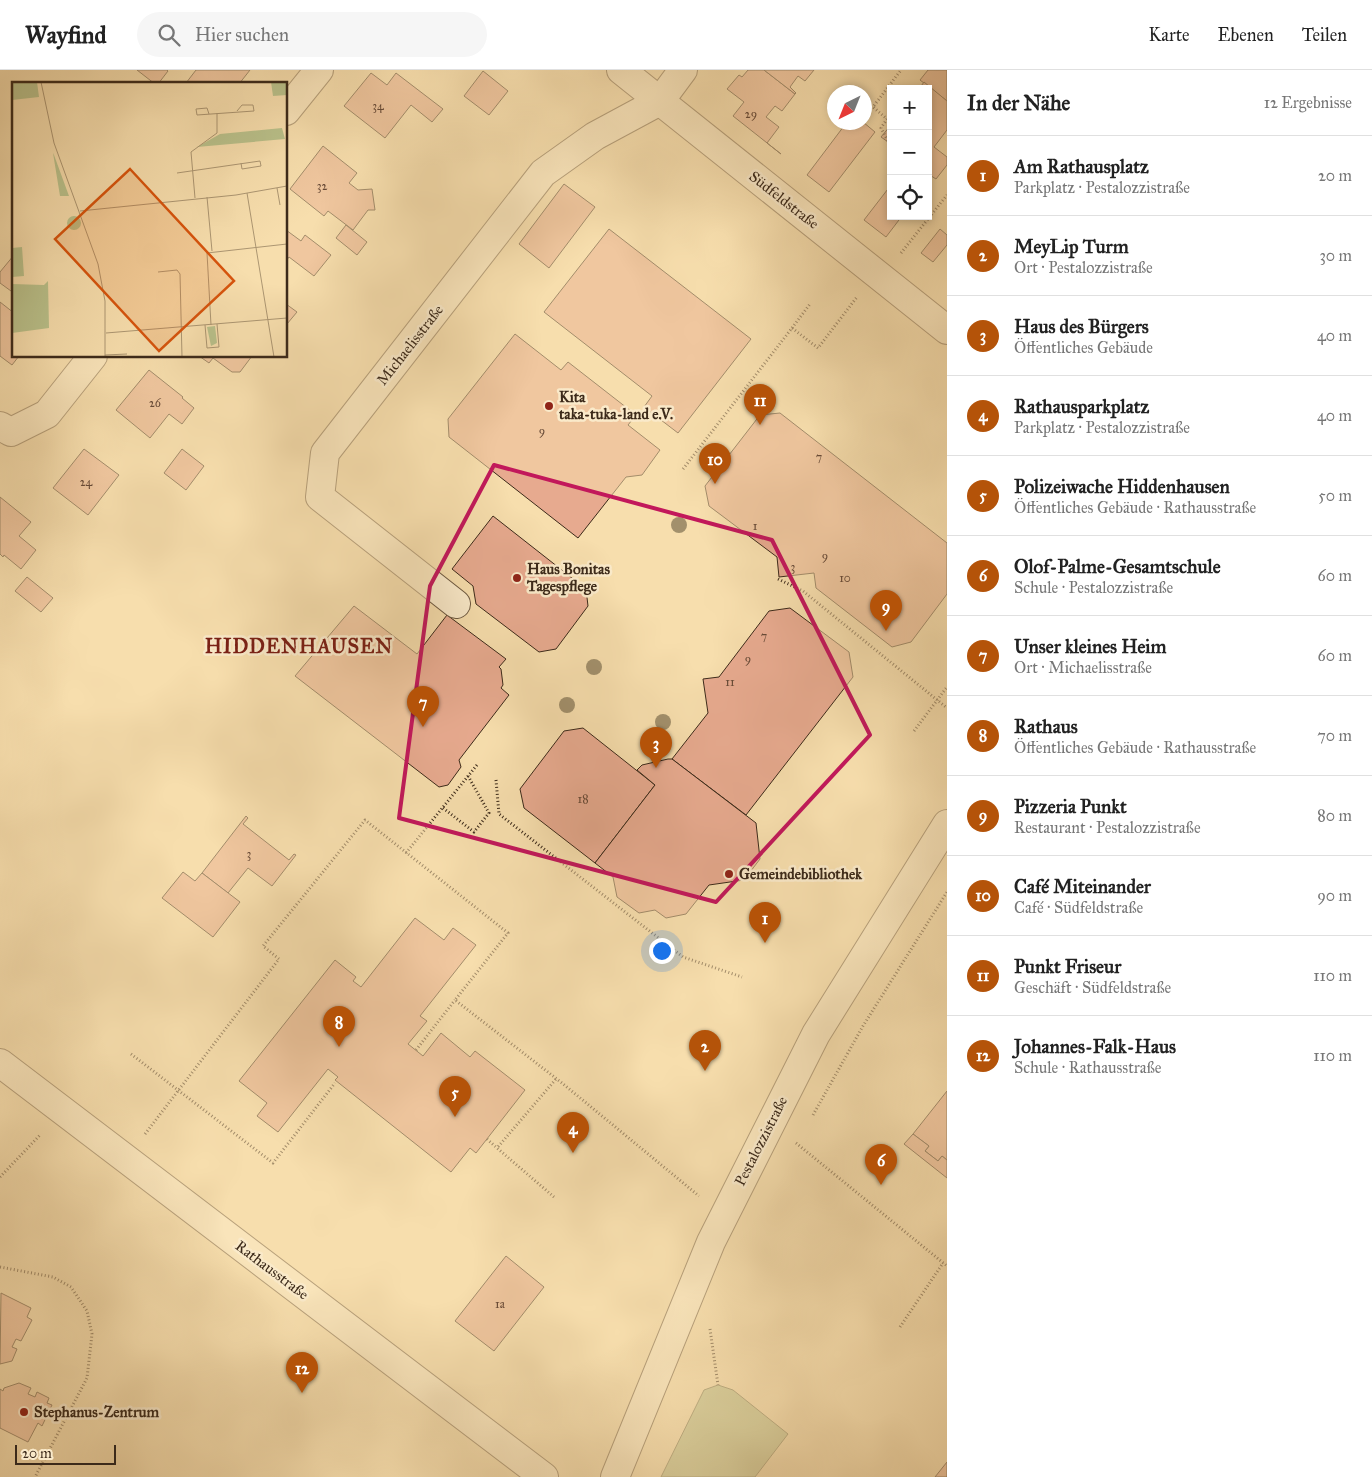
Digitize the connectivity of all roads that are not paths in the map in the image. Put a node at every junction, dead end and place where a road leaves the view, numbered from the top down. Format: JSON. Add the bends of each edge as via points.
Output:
{"nodes":[{"id":1,"x":319,"y":70,"type":"edge"},
{"id":2,"x":621,"y":70,"type":"edge"},
{"id":3,"x":683,"y":70,"type":"edge"},
{"id":4,"x":660,"y":101,"type":"junction"},
{"id":5,"x":288,"y":109,"type":"edge"},
{"id":6,"x":947,"y":330,"type":"edge"},
{"id":7,"x":91,"y":358,"type":"edge"},
{"id":8,"x":0,"y":426,"type":"edge"},
{"id":9,"x":456,"y":604,"type":"dead end"},
{"id":10,"x":947,"y":824,"type":"edge"},
{"id":11,"x":0,"y":1063,"type":"edge"},
{"id":12,"x":544,"y":1477,"type":"edge"},
{"id":13,"x":615,"y":1477,"type":"edge"}],
"edges":[{"from":1,"to":5,"type":"street"},
{"from":2,"to":4,"type":"street","name":"Südfeldstraße"},
{"from":3,"to":4,"type":"street"},
{"from":4,"to":6,"type":"street","name":"Südfeldstraße"},
{"from":4,"to":9,"type":"street","name":"Michaelisstraße","via":[[595,136],[543,173],[325,453],[320,497]]},
{"from":7,"to":8,"type":"street","via":[[47,414],[11,432]]},
{"from":10,"to":13,"type":"street","name":"Pestalozzistraße","via":[[816,1034],[723,1216]]},
{"from":11,"to":12,"type":"street","name":"Rathausstraße"}]}
